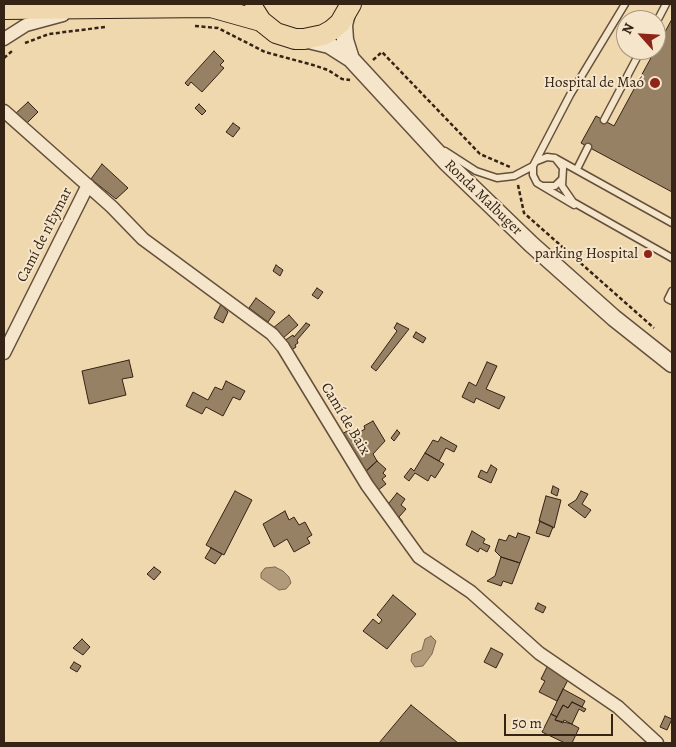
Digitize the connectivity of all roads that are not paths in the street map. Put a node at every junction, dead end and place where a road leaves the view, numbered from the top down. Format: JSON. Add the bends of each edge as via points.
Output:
{"nodes":[{"id":1,"x":625,"y":4,"type":"edge"},
{"id":2,"x":95,"y":7,"type":"junction"},
{"id":3,"x":349,"y":8,"type":"edge"},
{"id":4,"x":4,"y":9,"type":"edge"},
{"id":5,"x":256,"y":12,"type":"edge"},
{"id":6,"x":4,"y":39,"type":"edge"},
{"id":7,"x":304,"y":39,"type":"junction"},
{"id":8,"x":351,"y":59,"type":"junction"},
{"id":9,"x":637,"y":60,"type":"edge"},
{"id":10,"x":4,"y":111,"type":"edge"},
{"id":11,"x":403,"y":117,"type":"junction"},
{"id":12,"x":604,"y":120,"type":"dead end"},
{"id":13,"x":588,"y":147,"type":"dead end"},
{"id":14,"x":555,"y":158,"type":"junction"},
{"id":15,"x":535,"y":164,"type":"junction"},
{"id":16,"x":577,"y":169,"type":"junction"},
{"id":17,"x":561,"y":180,"type":"junction"},
{"id":18,"x":88,"y":185,"type":"junction"},
{"id":19,"x":541,"y":186,"type":"junction"},
{"id":20,"x":586,"y":211,"type":"junction"},
{"id":21,"x":672,"y":223,"type":"edge"},
{"id":22,"x":672,"y":258,"type":"edge"},
{"id":23,"x":672,"y":291,"type":"edge"},
{"id":24,"x":672,"y":301,"type":"edge"},
{"id":25,"x":4,"y":353,"type":"edge"},
{"id":26,"x":672,"y":364,"type":"edge"},
{"id":27,"x":657,"y":743,"type":"edge"}],
"edges":[{"from":1,"to":15,"type":"lane","via":[[570,95]]},
{"from":2,"to":4,"type":"main road"},
{"from":2,"to":5,"type":"main road","via":[[211,8]]},
{"from":2,"to":6,"type":"street","via":[[26,26]]},
{"from":3,"to":7,"type":"main road","via":[[332,30]]},
{"from":3,"to":8,"type":"street","name":"Ronda Malbuger","via":[[344,40]]},
{"from":5,"to":7,"type":"main road","via":[[285,37]]},
{"from":7,"to":8,"type":"street","name":"Ronda Malbuger","via":[[329,45]]},
{"from":8,"to":11,"type":"street","name":"Ronda Malbuger"},
{"from":9,"to":12,"type":"lane"},
{"from":10,"to":18,"type":"street","name":"Camí de Baix"},
{"from":11,"to":15,"type":"lane","via":[[476,171],[497,178],[514,176]]},
{"from":11,"to":26,"type":"street","name":"Ronda Malbuger","via":[[531,244],[614,318]]},
{"from":13,"to":16,"type":"lane"},
{"from":14,"to":15,"type":"lane","via":[[547,156]]},
{"from":14,"to":16,"type":"lane"},
{"from":14,"to":17,"type":"lane","via":[[563,168]]},
{"from":15,"to":19,"type":"lane","via":[[534,180]]},
{"from":16,"to":21,"type":"lane"},
{"from":17,"to":19,"type":"lane","via":[[555,186]]},
{"from":17,"to":20,"type":"lane","via":[[569,198]]},
{"from":18,"to":25,"type":"street","name":"Camí de n'Eymar"},
{"from":18,"to":27,"type":"street","name":"Camí de Baix","via":[[143,239],[272,334],[348,456],[419,557],[471,592],[539,653],[618,706]]},
{"from":19,"to":20,"type":"lane"},
{"from":20,"to":22,"type":"lane"},
{"from":23,"to":24,"type":"lane","via":[[668,298]]}]}
